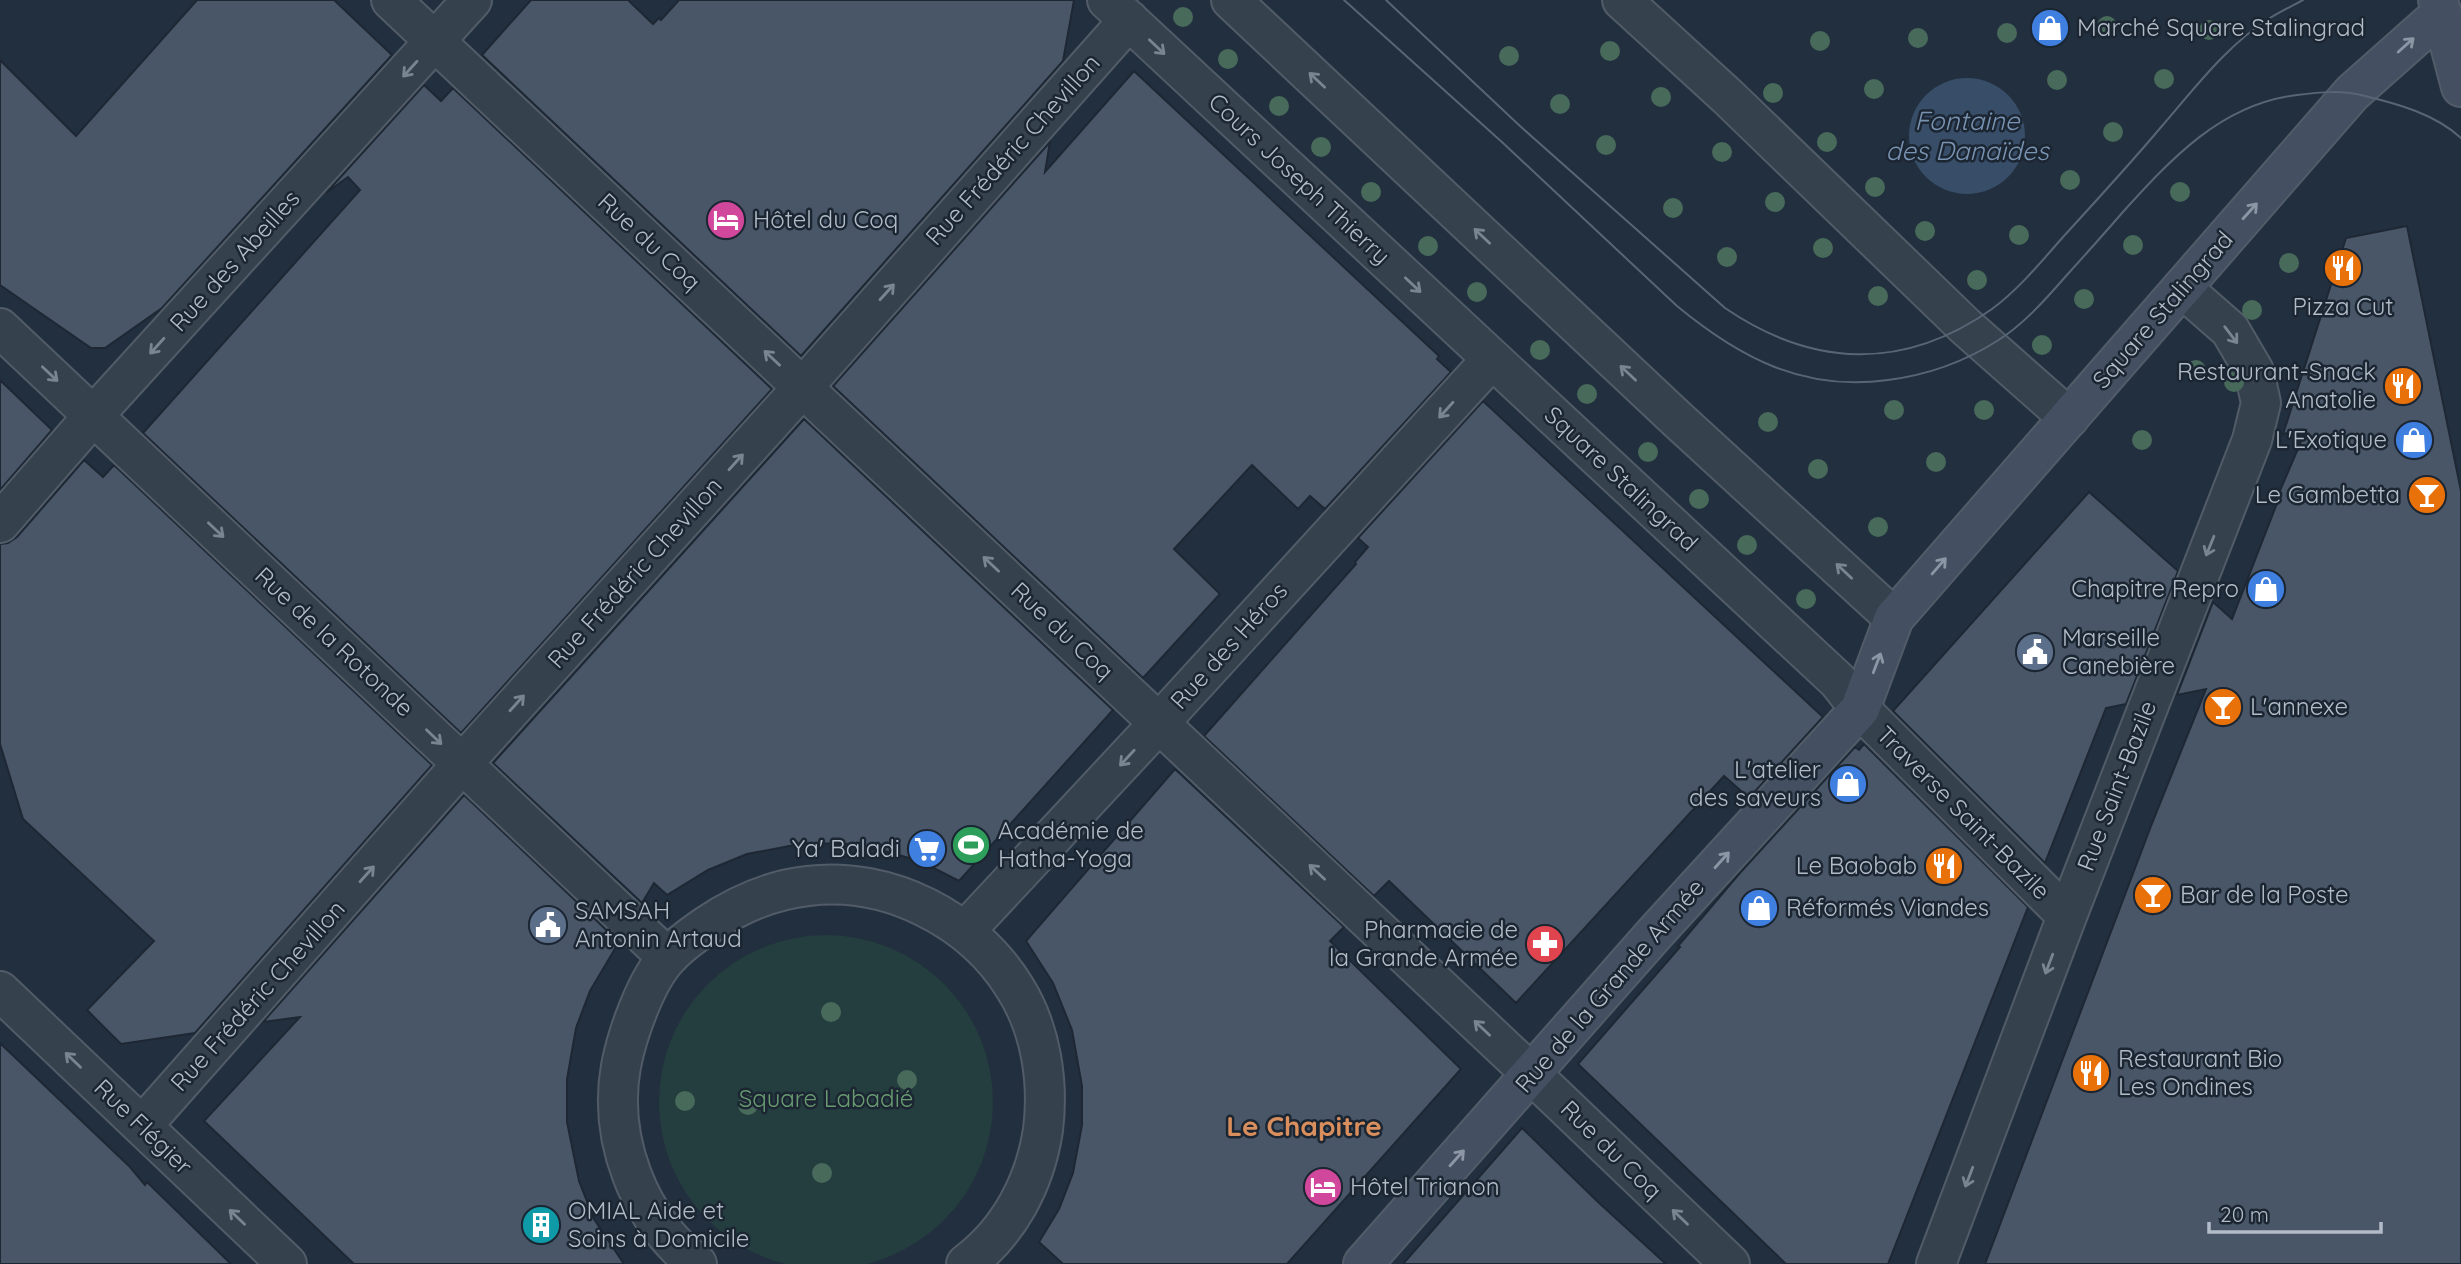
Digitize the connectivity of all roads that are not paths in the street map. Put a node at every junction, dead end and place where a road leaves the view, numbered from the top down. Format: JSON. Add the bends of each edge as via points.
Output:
{"nodes":[{"id":1,"x":391,"y":0,"type":"edge"},
{"id":2,"x":472,"y":0,"type":"edge"},
{"id":3,"x":1231,"y":0,"type":"edge"},
{"id":4,"x":1622,"y":0,"type":"edge"},
{"id":5,"x":1118,"y":10,"type":"edge"},
{"id":6,"x":2447,"y":11,"type":"edge"},
{"id":7,"x":435,"y":41,"type":"junction"},
{"id":8,"x":2461,"y":87,"type":"edge"},
{"id":9,"x":2182,"y":288,"type":"junction"},
{"id":10,"x":0,"y":328,"type":"edge"},
{"id":11,"x":1492,"y":359,"type":"junction"},
{"id":12,"x":803,"y":387,"type":"junction"},
{"id":13,"x":94,"y":415,"type":"junction"},
{"id":14,"x":2069,"y":418,"type":"junction"},
{"id":15,"x":0,"y":523,"type":"edge"},
{"id":16,"x":1894,"y":618,"type":"junction"},
{"id":17,"x":1860,"y":709,"type":"junction"},
{"id":18,"x":1159,"y":723,"type":"junction"},
{"id":19,"x":462,"y":764,"type":"junction"},
{"id":20,"x":2067,"y":916,"type":"junction"},
{"id":21,"x":965,"y":931,"type":"junction"},
{"id":22,"x":667,"y":957,"type":"junction"},
{"id":23,"x":0,"y":990,"type":"edge"},
{"id":24,"x":1532,"y":1075,"type":"junction"},
{"id":25,"x":142,"y":1126,"type":"junction"},
{"id":26,"x":983,"y":1260,"type":"edge"},
{"id":27,"x":689,"y":1262,"type":"edge"},
{"id":28,"x":287,"y":1264,"type":"edge"},
{"id":29,"x":1363,"y":1264,"type":"edge"},
{"id":30,"x":1730,"y":1264,"type":"edge"},
{"id":31,"x":1936,"y":1264,"type":"edge"}],
"edges":[{"from":1,"to":7,"type":"street","name":"Rue du Coq"},
{"from":2,"to":7,"type":"street","name":"Rue des Abeilles"},
{"from":16,"to":3,"type":"street","one_way":true},
{"from":4,"to":14,"type":"street","via":[[1965,326]]},
{"from":5,"to":11,"type":"street","name":"Cours Joseph Thierry","one_way":true},
{"from":12,"to":5,"type":"street","name":"Rue Frédéric Chevillon","one_way":true},
{"from":6,"to":8,"type":"main road"},
{"from":9,"to":6,"type":"main road","name":"Square Stalingrad","one_way":true,"via":[[2352,93]]},
{"from":12,"to":7,"type":"street","name":"Rue du Coq","one_way":true},
{"from":7,"to":13,"type":"street","name":"Rue des Abeilles","one_way":true},
{"from":9,"to":14,"type":"main road","name":"Square Stalingrad"},
{"from":9,"to":20,"type":"street","name":"Rue Saint-Bazile","one_way":true,"via":[[2230,330],[2254,371],[2261,403],[2252,440]]},
{"from":10,"to":13,"type":"street","name":"Rue de la Rotonde","one_way":true},
{"from":11,"to":17,"type":"street","name":"Square Stalingrad","via":[[1838,681]]},
{"from":11,"to":18,"type":"street","name":"Rue des Héros","one_way":true},
{"from":18,"to":12,"type":"street","name":"Rue du Coq","one_way":true},
{"from":19,"to":12,"type":"street","name":"Rue Frédéric Chevillon","one_way":true},
{"from":13,"to":15,"type":"street","name":"Rue des Abeilles"},
{"from":13,"to":19,"type":"street","name":"Rue de la Rotonde","one_way":true},
{"from":16,"to":14,"type":"main road","name":"Square Stalingrad","one_way":true},
{"from":17,"to":16,"type":"main road","name":"Square Stalingrad","one_way":true},
{"from":17,"to":20,"type":"street","name":"Traverse Saint-Bazile"},
{"from":24,"to":17,"type":"main road","name":"Rue de la Grande Armée","one_way":true},
{"from":18,"to":21,"type":"street","name":"Rue des Héros","one_way":true},
{"from":24,"to":18,"type":"street","name":"Rue du Coq","one_way":true},
{"from":19,"to":22,"type":"street","name":"Rue de la Rotonde"},
{"from":25,"to":19,"type":"street","name":"Rue Frédéric Chevillon","one_way":true},
{"from":20,"to":31,"type":"street","name":"Rue Saint-Bazile","one_way":true},
{"from":21,"to":22,"type":"street","via":[[925,906],[888,892],[849,885],[808,886],[769,894],[732,909]]},
{"from":21,"to":26,"type":"street","via":[[1015,988],[1033,1025],[1043,1065],[1046,1106],[1028,1187]]},
{"from":22,"to":27,"type":"street","via":[[626,1039],[618,1084],[620,1130],[631,1174],[651,1216]]},
{"from":25,"to":23,"type":"street","name":"Rue Flégier","one_way":true},
{"from":29,"to":24,"type":"main road","name":"Rue de la Grande Armée","one_way":true},
{"from":30,"to":24,"type":"street","name":"Rue du Coq","one_way":true},
{"from":28,"to":25,"type":"street","name":"Rue Flégier","one_way":true}]}
